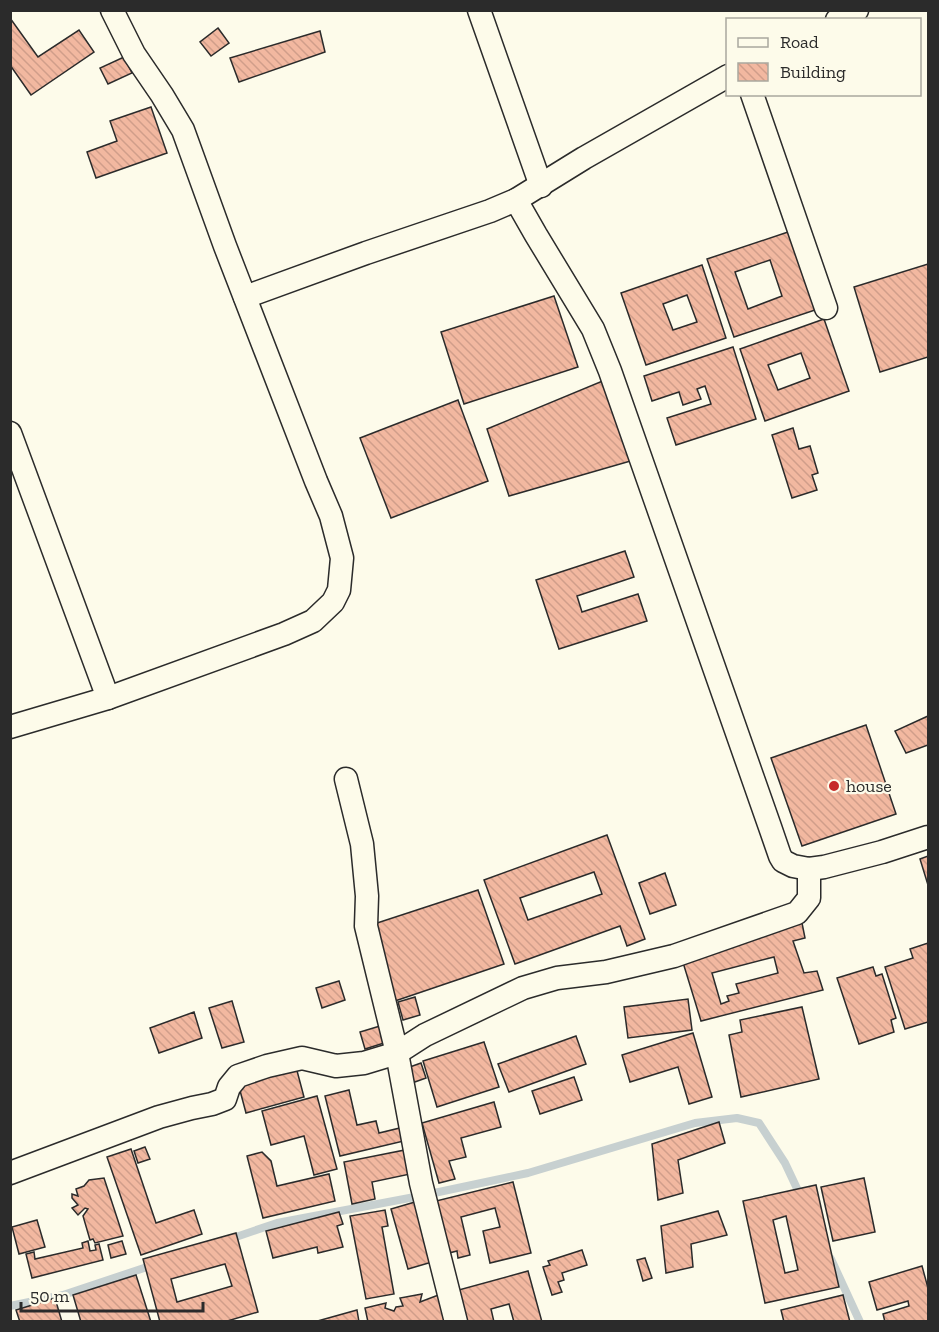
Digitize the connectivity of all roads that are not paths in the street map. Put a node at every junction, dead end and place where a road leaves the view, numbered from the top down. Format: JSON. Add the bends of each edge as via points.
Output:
{"nodes":[{"id":1,"x":112,"y":10,"type":"edge"},
{"id":2,"x":479,"y":10,"type":"edge"},
{"id":3,"x":857,"y":10,"type":"edge"},
{"id":4,"x":841,"y":18,"type":"edge"},
{"id":5,"x":726,"y":77,"type":"edge"},
{"id":6,"x":753,"y":96,"type":"edge"},
{"id":7,"x":541,"y":186,"type":"junction"},
{"id":8,"x":516,"y":200,"type":"junction"},
{"id":9,"x":245,"y":297,"type":"junction"},
{"id":10,"x":826,"y":308,"type":"dead end"},
{"id":11,"x":10,"y":433,"type":"edge"},
{"id":12,"x":108,"y":698,"type":"junction"},
{"id":13,"x":10,"y":727,"type":"edge"},
{"id":14,"x":346,"y":779,"type":"dead end"},
{"id":15,"x":928,"y":837,"type":"edge"},
{"id":16,"x":809,"y":869,"type":"junction"},
{"id":17,"x":397,"y":1053,"type":"junction"},
{"id":18,"x":10,"y":1173,"type":"edge"},
{"id":19,"x":456,"y":1322,"type":"edge"}],
"edges":[{"from":1,"to":9,"type":"street","via":[[134,54],[183,130]]},
{"from":2,"to":7,"type":"street"},
{"from":3,"to":4,"type":"street"},
{"from":5,"to":7,"type":"street"},
{"from":6,"to":10,"type":"street"},
{"from":7,"to":8,"type":"street"},
{"from":8,"to":9,"type":"street"},
{"from":8,"to":16,"type":"street","via":[[593,329],[610,371],[780,856],[793,866]]},
{"from":9,"to":12,"type":"street","via":[[331,516],[342,558],[339,590],[314,621]]},
{"from":11,"to":12,"type":"street"},
{"from":12,"to":13,"type":"street"},
{"from":14,"to":17,"type":"street","via":[[362,844],[368,896],[366,926]]},
{"from":15,"to":16,"type":"street"},
{"from":16,"to":17,"type":"street","via":[[809,898],[797,913],[674,956],[523,988],[425,1035]]},
{"from":17,"to":18,"type":"street","via":[[336,1066],[302,1058],[267,1066],[238,1076],[225,1099],[159,1117]]},
{"from":17,"to":19,"type":"street","via":[[421,1183]]}]}
